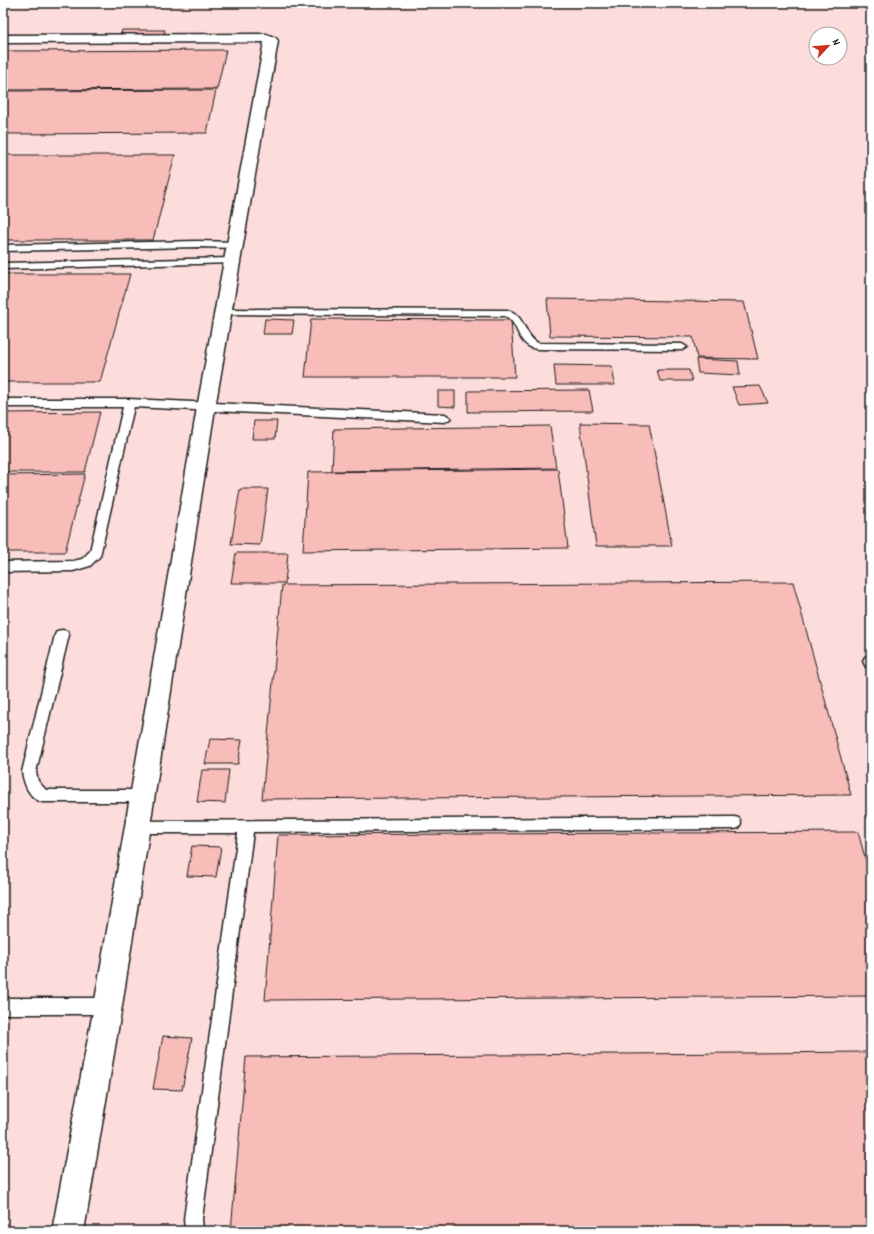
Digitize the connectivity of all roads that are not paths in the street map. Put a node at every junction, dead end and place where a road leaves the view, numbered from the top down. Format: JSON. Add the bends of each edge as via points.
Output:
{"nodes":[{"id":1,"x":3,"y":39,"type":"edge"},
{"id":2,"x":3,"y":248,"type":"edge"},
{"id":3,"x":234,"y":253,"type":"junction"},
{"id":4,"x":3,"y":266,"type":"edge"},
{"id":5,"x":223,"y":312,"type":"junction"},
{"id":6,"x":682,"y":347,"type":"dead end"},
{"id":7,"x":3,"y":403,"type":"edge"},
{"id":8,"x":129,"y":403,"type":"junction"},
{"id":9,"x":206,"y":408,"type":"junction"},
{"id":10,"x":445,"y":418,"type":"dead end"},
{"id":11,"x":3,"y":567,"type":"edge"},
{"id":12,"x":62,"y":635,"type":"dead end"},
{"id":13,"x":143,"y":796,"type":"junction"},
{"id":14,"x":734,"y":823,"type":"dead end"},
{"id":15,"x":138,"y":826,"type":"junction"},
{"id":16,"x":246,"y":826,"type":"junction"},
{"id":17,"x":3,"y":1006,"type":"edge"},
{"id":18,"x":108,"y":1006,"type":"junction"},
{"id":19,"x":68,"y":1231,"type":"edge"},
{"id":20,"x":194,"y":1231,"type":"edge"}],
"edges":[{"from":1,"to":3,"type":"street","via":[[271,39]]},
{"from":2,"to":3,"type":"lane","via":[[198,244]]},
{"from":3,"to":4,"type":"lane"},
{"from":3,"to":5,"type":"street"},
{"from":5,"to":6,"type":"lane","via":[[507,313],[516,318],[524,338],[536,346]]},
{"from":5,"to":9,"type":"street"},
{"from":7,"to":8,"type":"lane"},
{"from":8,"to":9,"type":"lane"},
{"from":8,"to":11,"type":"lane","via":[[96,553],[79,565]]},
{"from":9,"to":10,"type":"lane"},
{"from":9,"to":13,"type":"street"},
{"from":12,"to":13,"type":"lane","via":[[29,772],[31,783],[42,796]]},
{"from":13,"to":15,"type":"street"},
{"from":14,"to":16,"type":"lane"},
{"from":15,"to":16,"type":"lane"},
{"from":15,"to":18,"type":"street"},
{"from":16,"to":20,"type":"lane","via":[[194,1211]]},
{"from":17,"to":18,"type":"lane"},
{"from":18,"to":19,"type":"street"}]}
